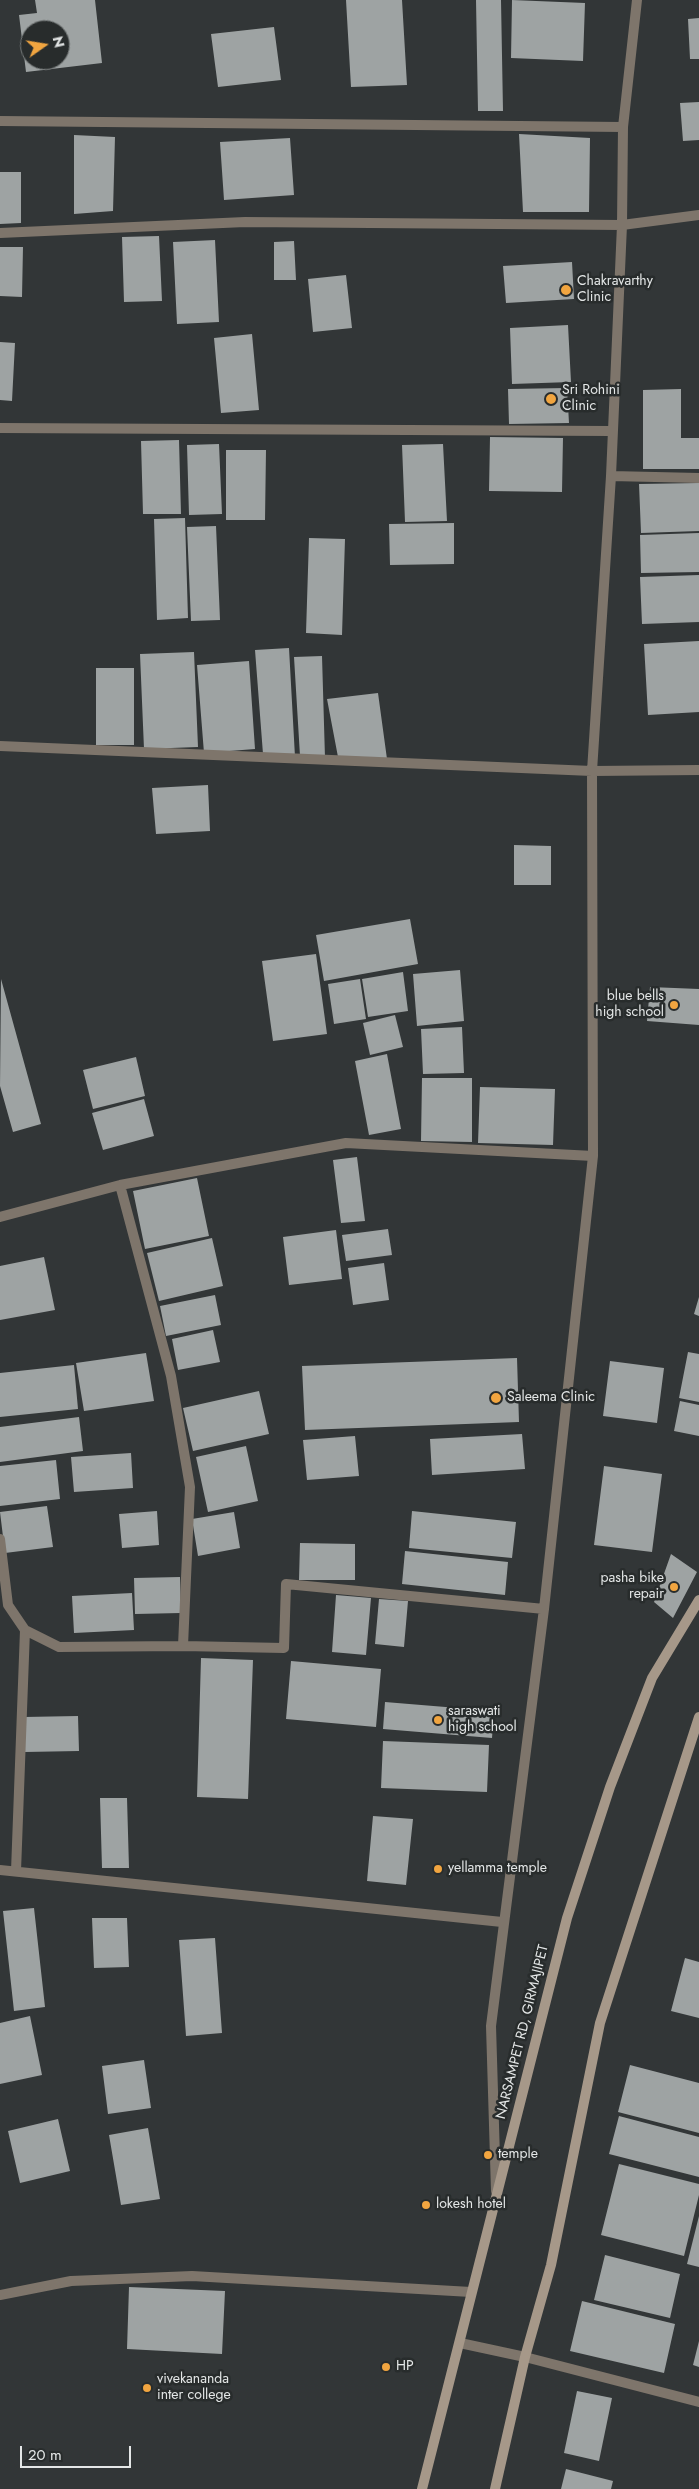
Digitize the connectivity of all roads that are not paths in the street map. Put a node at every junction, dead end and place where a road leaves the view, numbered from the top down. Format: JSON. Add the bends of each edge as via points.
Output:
{"nodes":[{"id":1,"x":638,"y":0,"type":"edge"},
{"id":2,"x":0,"y":121,"type":"edge"},
{"id":3,"x":623,"y":127,"type":"junction"},
{"id":4,"x":699,"y":215,"type":"edge"},
{"id":5,"x":622,"y":225,"type":"junction"},
{"id":6,"x":0,"y":232,"type":"edge"},
{"id":7,"x":0,"y":428,"type":"edge"},
{"id":8,"x":612,"y":431,"type":"junction"},
{"id":9,"x":610,"y":476,"type":"junction"},
{"id":10,"x":699,"y":478,"type":"edge"},
{"id":11,"x":0,"y":746,"type":"edge"},
{"id":12,"x":699,"y":770,"type":"edge"},
{"id":13,"x":592,"y":771,"type":"junction"},
{"id":14,"x":593,"y":1156,"type":"junction"},
{"id":15,"x":120,"y":1185,"type":"junction"},
{"id":16,"x":0,"y":1217,"type":"edge"},
{"id":17,"x":0,"y":1539,"type":"edge"},
{"id":18,"x":699,"y":1600,"type":"edge"},
{"id":19,"x":544,"y":1609,"type":"junction"},
{"id":20,"x":25,"y":1630,"type":"junction"},
{"id":21,"x":183,"y":1646,"type":"junction"},
{"id":22,"x":699,"y":1717,"type":"edge"},
{"id":23,"x":0,"y":1870,"type":"edge"},
{"id":24,"x":16,"y":1872,"type":"junction"},
{"id":25,"x":502,"y":1922,"type":"junction"},
{"id":26,"x":496,"y":2196,"type":"junction"},
{"id":27,"x":471,"y":2292,"type":"junction"},
{"id":28,"x":0,"y":2295,"type":"edge"},
{"id":29,"x":460,"y":2343,"type":"junction"},
{"id":30,"x":525,"y":2357,"type":"junction"},
{"id":31,"x":699,"y":2402,"type":"edge"},
{"id":32,"x":422,"y":2489,"type":"edge"},
{"id":33,"x":495,"y":2489,"type":"edge"}],
"edges":[{"from":1,"to":3,"type":"street"},
{"from":2,"to":3,"type":"street"},
{"from":3,"to":5,"type":"street"},
{"from":4,"to":5,"type":"street"},
{"from":5,"to":6,"type":"street","via":[[245,222]]},
{"from":5,"to":8,"type":"street"},
{"from":7,"to":8,"type":"street"},
{"from":8,"to":9,"type":"street"},
{"from":9,"to":10,"type":"street"},
{"from":9,"to":13,"type":"street"},
{"from":11,"to":13,"type":"street"},
{"from":12,"to":13,"type":"street"},
{"from":13,"to":14,"type":"street"},
{"from":14,"to":15,"type":"street","via":[[346,1143]]},
{"from":14,"to":19,"type":"street"},
{"from":15,"to":16,"type":"street"},
{"from":15,"to":21,"type":"street","via":[[171,1376],[190,1487]]},
{"from":17,"to":20,"type":"street","via":[[8,1605]]},
{"from":18,"to":26,"type":"main road","name":"NARSAMPET RD, GIRMAJIPET","via":[[652,1678],[610,1787],[566,1918]]},
{"from":19,"to":21,"type":"street","via":[[286,1584],[284,1648]]},
{"from":19,"to":25,"type":"street"},
{"from":20,"to":21,"type":"street","via":[[59,1647]]},
{"from":20,"to":24,"type":"street"},
{"from":22,"to":30,"type":"main road","via":[[600,2023],[551,2265]]},
{"from":23,"to":24,"type":"street"},
{"from":24,"to":25,"type":"street"},
{"from":25,"to":26,"type":"street","via":[[491,2026]]},
{"from":26,"to":27,"type":"main road","name":"NARSAMPET RD, GIRMAJIPET"},
{"from":27,"to":28,"type":"street","via":[[192,2276],[71,2281]]},
{"from":27,"to":29,"type":"main road","name":"NARSAMPET RD, GIRMAJIPET"},
{"from":29,"to":30,"type":"street"},
{"from":29,"to":32,"type":"main road","name":"NARSAMPET RD, GIRMAJIPET"},
{"from":30,"to":31,"type":"street"},
{"from":30,"to":33,"type":"main road"}]}
